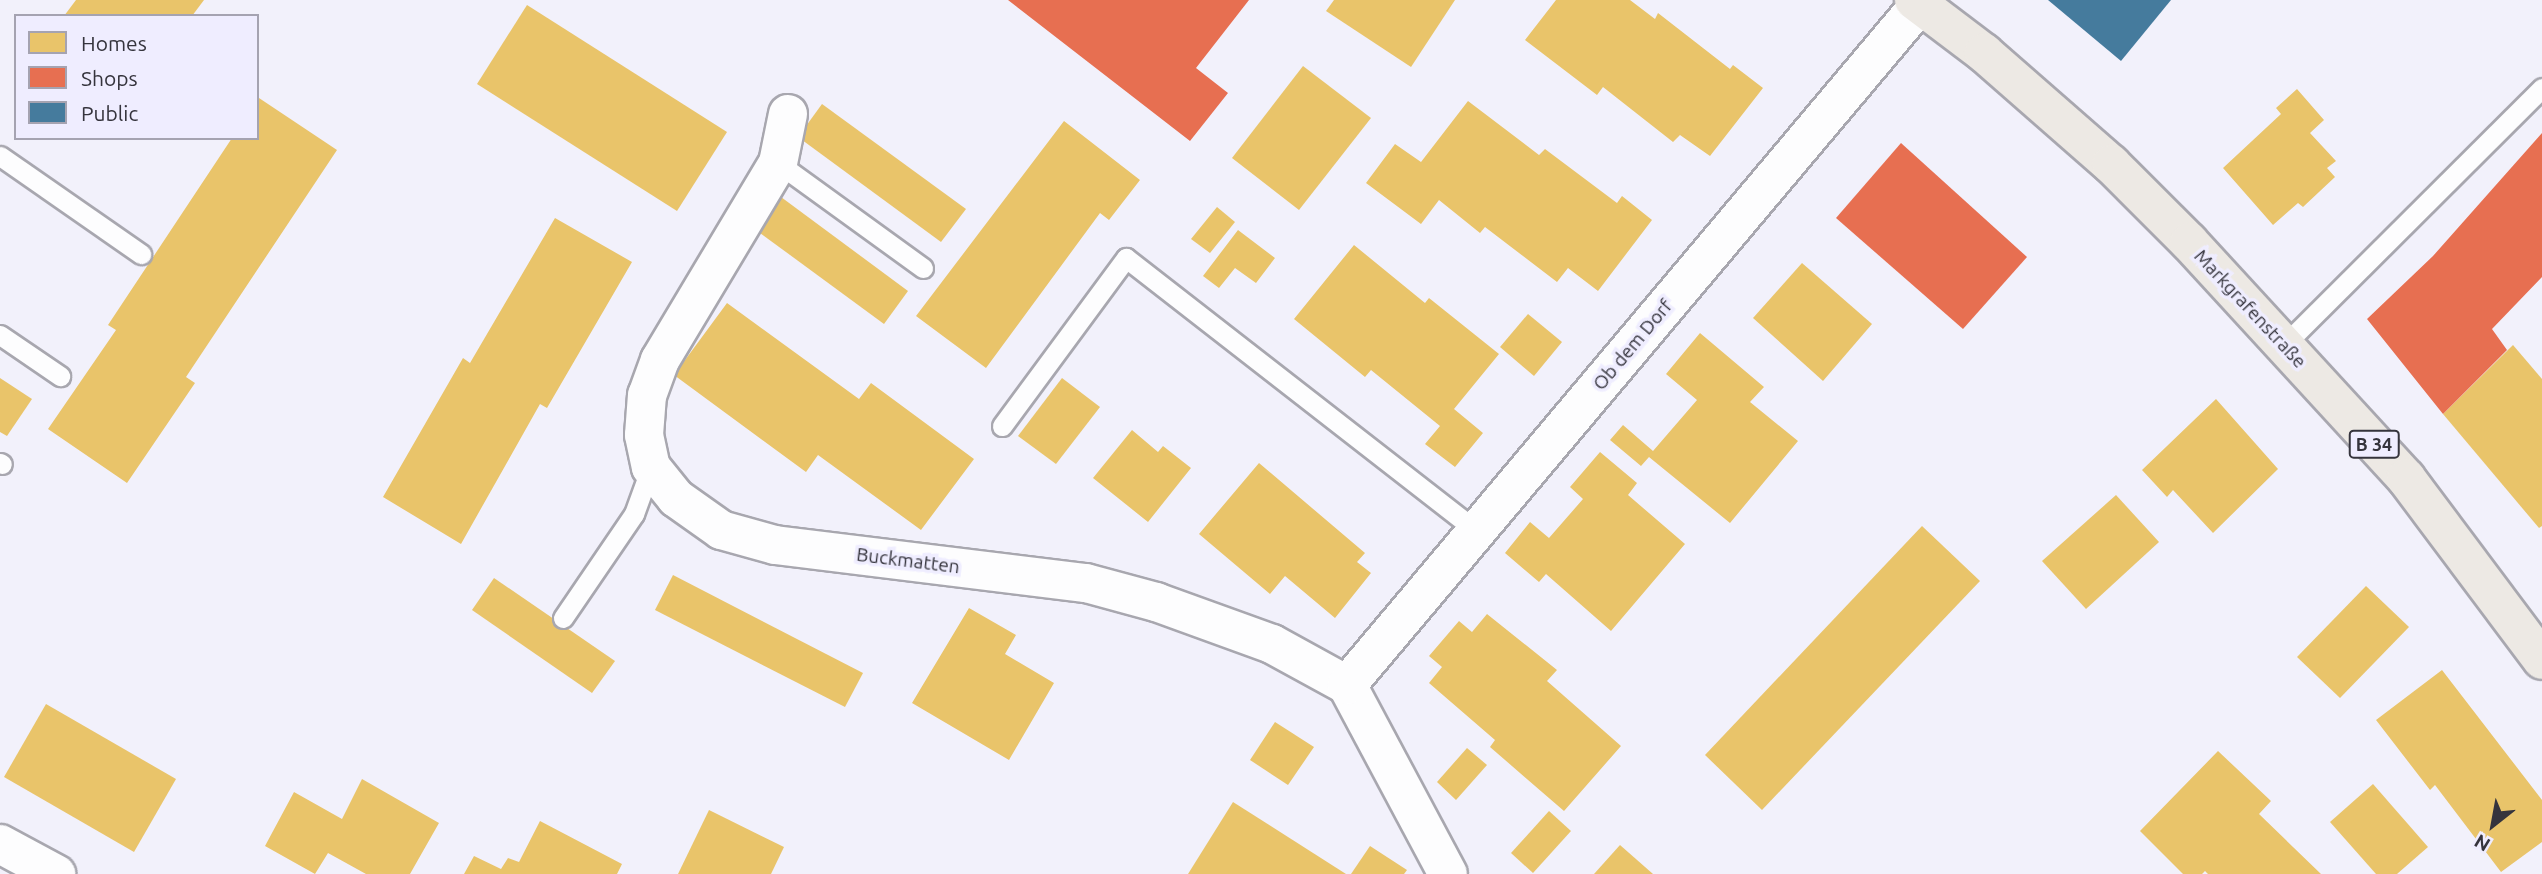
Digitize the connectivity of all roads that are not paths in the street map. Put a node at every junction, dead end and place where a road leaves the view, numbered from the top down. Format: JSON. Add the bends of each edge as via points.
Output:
{"nodes":[{"id":1,"x":1917,"y":2,"type":"edge"},
{"id":2,"x":2542,"y":88,"type":"edge"},
{"id":3,"x":788,"y":114,"type":"dead end"},
{"id":4,"x":0,"y":156,"type":"edge"},
{"id":5,"x":778,"y":163,"type":"junction"},
{"id":6,"x":141,"y":254,"type":"dead end"},
{"id":7,"x":923,"y":268,"type":"dead end"},
{"id":8,"x":0,"y":335,"type":"edge"},
{"id":9,"x":2284,"y":345,"type":"junction"},
{"id":10,"x":60,"y":376,"type":"dead end"},
{"id":11,"x":1002,"y":426,"type":"dead end"},
{"id":12,"x":651,"y":467,"type":"junction"},
{"id":13,"x":1477,"y":531,"type":"junction"},
{"id":14,"x":563,"y":618,"type":"dead end"},
{"id":15,"x":2542,"y":660,"type":"edge"},
{"id":16,"x":1347,"y":685,"type":"junction"},
{"id":17,"x":0,"y":844,"type":"edge"},
{"id":18,"x":56,"y":874,"type":"edge"},
{"id":19,"x":1448,"y":874,"type":"edge"}],
"edges":[{"from":1,"to":9,"type":"main road","name":"Markgrafenstraße","number":"B 34","via":[[1984,53],[2111,164]]},
{"from":1,"to":13,"type":"street","name":"Ob dem Dorf"},
{"from":2,"to":9,"type":"lane"},
{"from":3,"to":5,"type":"street","name":"Buckmatten"},
{"from":4,"to":6,"type":"lane"},
{"from":5,"to":7,"type":"lane"},
{"from":5,"to":12,"type":"street","name":"Buckmatten","via":[[660,360],[647,396],[644,435]]},
{"from":8,"to":10,"type":"lane"},
{"from":9,"to":15,"type":"main road","name":"Markgrafenstraße","number":"B 34","via":[[2406,478]]},
{"from":11,"to":13,"type":"lane","via":[[1126,258]]},
{"from":12,"to":14,"type":"lane","via":[[634,514]]},
{"from":12,"to":16,"type":"street","name":"Buckmatten","via":[[676,498],[721,530],[775,545],[1086,583],[1237,630]]},
{"from":13,"to":16,"type":"street","name":"Ob dem Dorf"},
{"from":16,"to":19,"type":"street"},
{"from":17,"to":18,"type":"street"}]}
